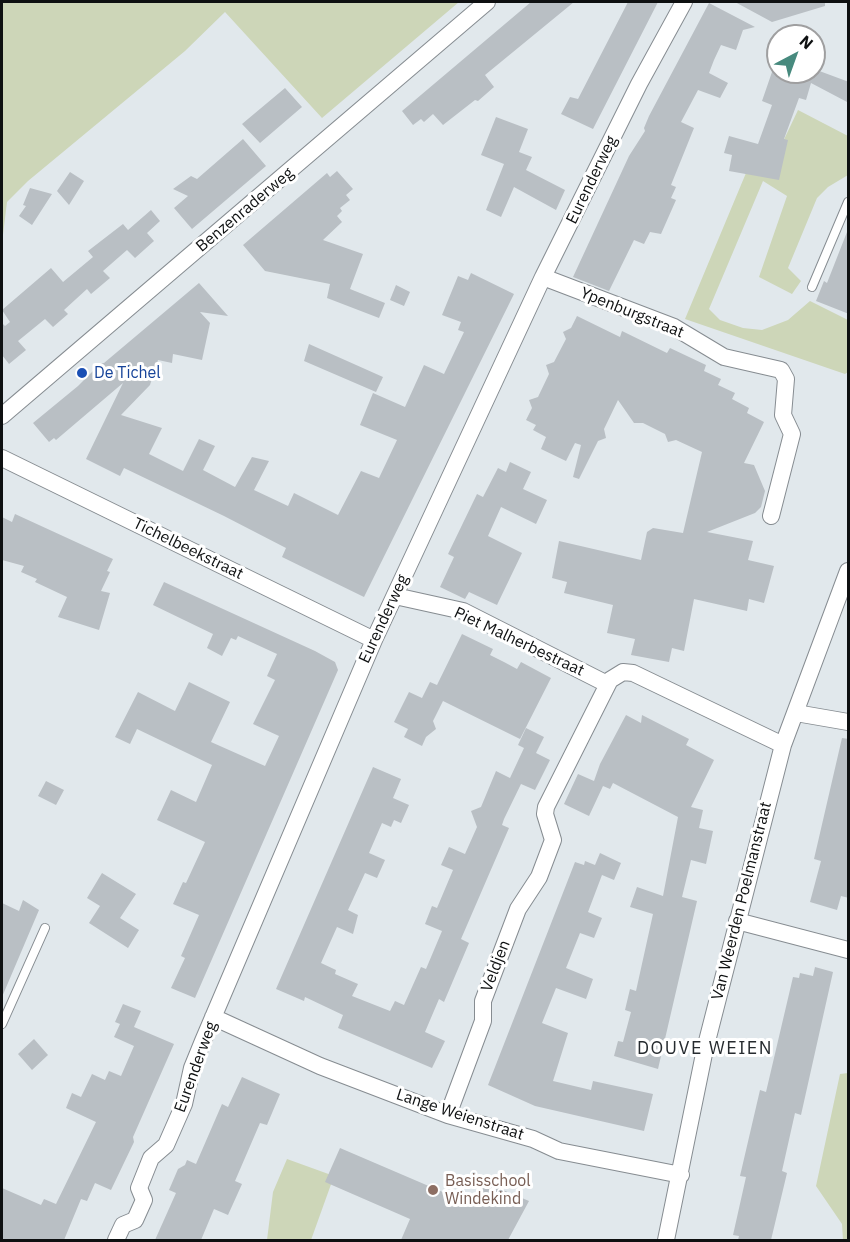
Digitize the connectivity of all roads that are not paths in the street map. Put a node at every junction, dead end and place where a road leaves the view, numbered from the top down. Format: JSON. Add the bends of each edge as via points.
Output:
{"nodes":[{"id":1,"x":487,"y":2,"type":"edge"},
{"id":2,"x":684,"y":2,"type":"edge"},
{"id":3,"x":849,"y":202,"type":"edge"},
{"id":4,"x":543,"y":277,"type":"junction"},
{"id":5,"x":812,"y":287,"type":"dead end"},
{"id":6,"x":2,"y":416,"type":"edge"},
{"id":7,"x":2,"y":458,"type":"edge"},
{"id":8,"x":771,"y":516,"type":"dead end"},
{"id":9,"x":849,"y":571,"type":"edge"},
{"id":10,"x":395,"y":596,"type":"junction"},
{"id":11,"x":374,"y":640,"type":"junction"},
{"id":12,"x":607,"y":684,"type":"junction"},
{"id":13,"x":796,"y":713,"type":"junction"},
{"id":14,"x":849,"y":722,"type":"edge"},
{"id":15,"x":783,"y":745,"type":"junction"},
{"id":16,"x":737,"y":921,"type":"junction"},
{"id":17,"x":45,"y":928,"type":"dead end"},
{"id":18,"x":849,"y":950,"type":"edge"},
{"id":19,"x":213,"y":1017,"type":"junction"},
{"id":20,"x":2,"y":1024,"type":"edge"},
{"id":21,"x":448,"y":1115,"type":"junction"},
{"id":22,"x":681,"y":1175,"type":"junction"},
{"id":23,"x":116,"y":1240,"type":"edge"},
{"id":24,"x":666,"y":1240,"type":"edge"}],
"edges":[{"from":1,"to":6,"type":"street","name":"Benzenraderweg"},
{"from":2,"to":4,"type":"street","name":"Eurenderweg"},
{"from":3,"to":5,"type":"lane"},
{"from":4,"to":8,"type":"street","name":"Ypenburgstraat","via":[[674,327],[724,357],[781,370],[786,379],[783,415],[792,434]]},
{"from":4,"to":10,"type":"street","name":"Eurenderweg"},
{"from":7,"to":11,"type":"street","name":"Tichelbeekstraat"},
{"from":9,"to":13,"type":"street","name":"Van Weerden Poelmanstraat"},
{"from":10,"to":11,"type":"street","name":"Eurenderweg"},
{"from":10,"to":12,"type":"street","name":"Piet Malherbestraat","via":[[463,611]]},
{"from":11,"to":19,"type":"street","name":"Eurenderweg"},
{"from":12,"to":15,"type":"street","via":[[618,673],[633,673]]},
{"from":12,"to":21,"type":"street","name":"Veldjen","via":[[546,807],[553,840],[539,877],[518,909],[483,1001],[483,1022]]},
{"from":13,"to":14,"type":"street"},
{"from":13,"to":15,"type":"street","name":"Van Weerden Poelmanstraat"},
{"from":15,"to":16,"type":"street","name":"Van Weerden Poelmanstraat"},
{"from":16,"to":18,"type":"street"},
{"from":16,"to":22,"type":"street","name":"Van Weerden Poelmanstraat","via":[[705,1050]]},
{"from":17,"to":20,"type":"lane"},
{"from":19,"to":21,"type":"street","name":"Lange Weienstraat","via":[[320,1066]]},
{"from":19,"to":23,"type":"street","name":"Eurenderweg","via":[[192,1068],[184,1104],[166,1145],[152,1158],[139,1188],[144,1200],[135,1220],[123,1225]]},
{"from":21,"to":22,"type":"street","name":"Lange Weienstraat","via":[[532,1139],[559,1151]]},
{"from":22,"to":24,"type":"street","name":"Van Weerden Poelmanstraat"}]}
